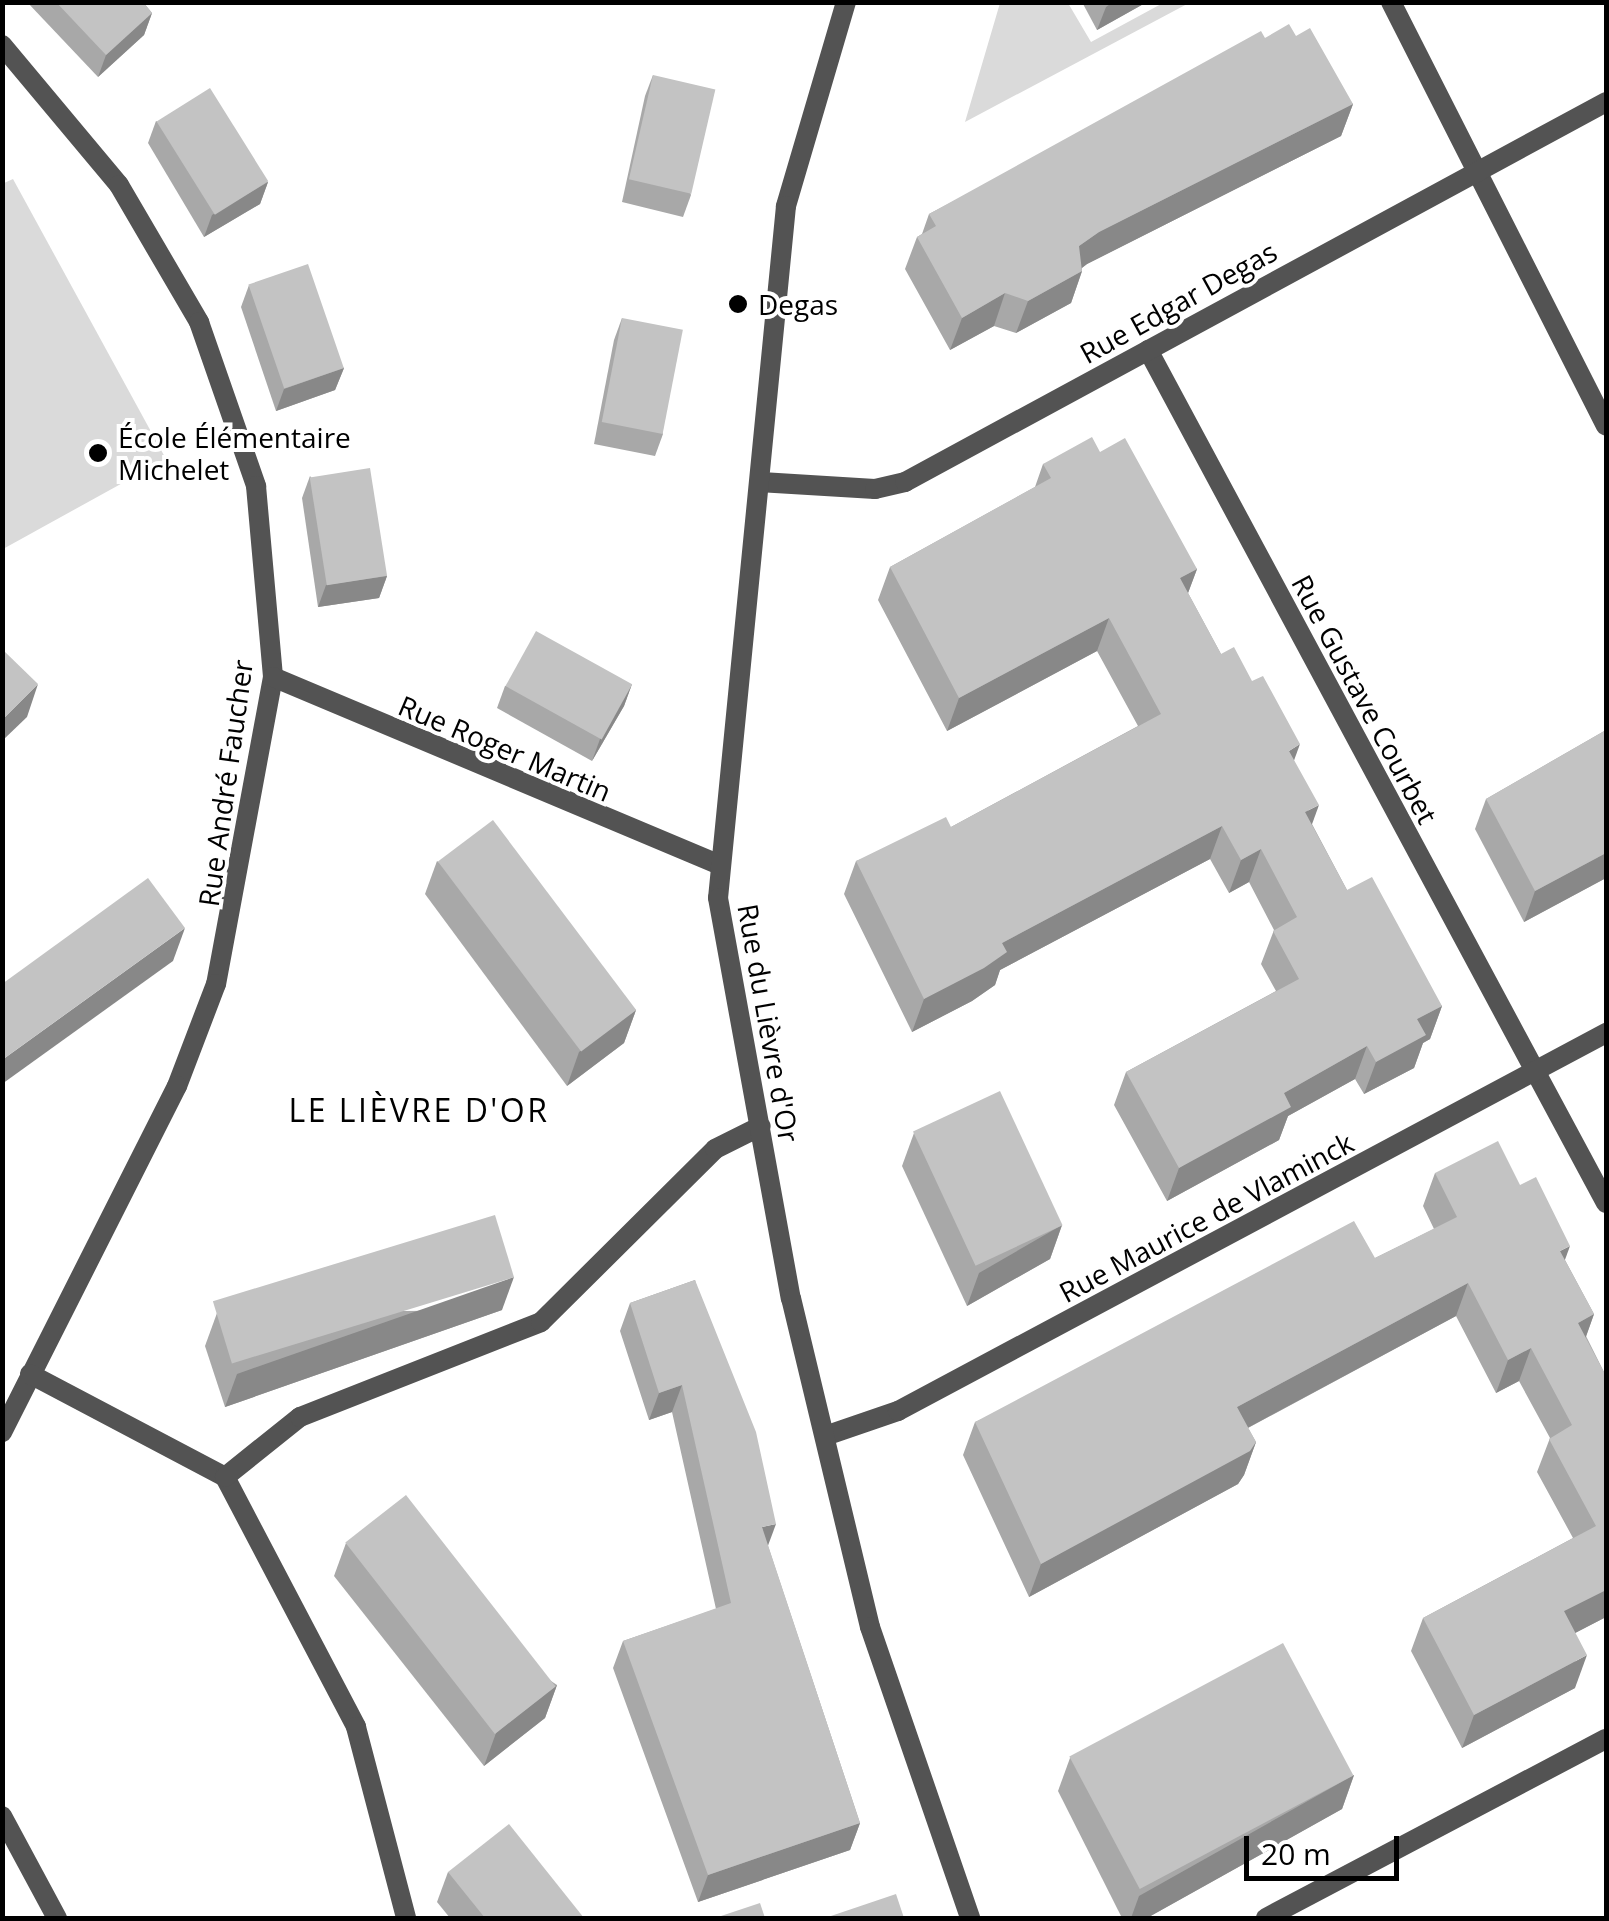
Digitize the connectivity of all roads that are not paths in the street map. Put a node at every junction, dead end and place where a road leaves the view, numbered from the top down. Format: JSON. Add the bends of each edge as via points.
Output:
{"nodes":[{"id":1,"x":846,"y":2,"type":"edge"},
{"id":2,"x":1392,"y":2,"type":"edge"},
{"id":3,"x":2,"y":44,"type":"edge"},
{"id":4,"x":1606,"y":102,"type":"edge"},
{"id":5,"x":1478,"y":168,"type":"junction"},
{"id":6,"x":1148,"y":350,"type":"junction"},
{"id":7,"x":1606,"y":426,"type":"edge"},
{"id":8,"x":760,"y":482,"type":"junction"},
{"id":9,"x":273,"y":677,"type":"junction"},
{"id":10,"x":718,"y":864,"type":"junction"},
{"id":11,"x":1606,"y":1032,"type":"edge"},
{"id":12,"x":1534,"y":1074,"type":"junction"},
{"id":13,"x":760,"y":1126,"type":"junction"},
{"id":14,"x":1606,"y":1203,"type":"edge"},
{"id":15,"x":30,"y":1374,"type":"junction"},
{"id":16,"x":2,"y":1432,"type":"edge"},
{"id":17,"x":825,"y":1436,"type":"junction"},
{"id":18,"x":225,"y":1477,"type":"junction"},
{"id":19,"x":1606,"y":1740,"type":"edge"},
{"id":20,"x":2,"y":1816,"type":"edge"},
{"id":21,"x":58,"y":1918,"type":"edge"},
{"id":22,"x":406,"y":1918,"type":"edge"},
{"id":23,"x":970,"y":1918,"type":"edge"},
{"id":24,"x":1266,"y":1918,"type":"edge"}],
"edges":[{"from":1,"to":8,"type":"street","name":"Rue du Lièvre d'Or","via":[[786,206]]},
{"from":2,"to":5,"type":"street"},
{"from":3,"to":9,"type":"street","name":"Rue André Faucher","via":[[119,185],[206,337],[256,486]]},
{"from":4,"to":5,"type":"street","name":"Rue Edgar Degas"},
{"from":5,"to":6,"type":"street","name":"Rue Edgar Degas"},
{"from":5,"to":7,"type":"street"},
{"from":6,"to":8,"type":"street","name":"Rue Edgar Degas","via":[[892,486]]},
{"from":6,"to":12,"type":"street","name":"Rue Gustave Courbet"},
{"from":8,"to":10,"type":"street","name":"Rue du Lièvre d'Or"},
{"from":9,"to":10,"type":"street","name":"Rue Roger Martin"},
{"from":9,"to":15,"type":"street","name":"Rue André Faucher","via":[[216,984],[128,1187]]},
{"from":10,"to":13,"type":"street","name":"Rue du Lièvre d'Or"},
{"from":11,"to":12,"type":"street","name":"Rue Maurice de Vlaminck"},
{"from":12,"to":14,"type":"street","name":"Rue Gustave Courbet"},
{"from":12,"to":17,"type":"street","name":"Rue Maurice de Vlaminck","via":[[898,1411]]},
{"from":13,"to":17,"type":"street","name":"Rue du Lièvre d'Or"},
{"from":13,"to":18,"type":"street","via":[[714,1149],[540,1322],[300,1417]]},
{"from":15,"to":16,"type":"street","name":"Rue André Faucher"},
{"from":15,"to":18,"type":"street"},
{"from":17,"to":23,"type":"street","name":"Rue du Lièvre d'Or","via":[[870,1627]]},
{"from":18,"to":22,"type":"street","via":[[356,1727]]},
{"from":19,"to":24,"type":"street"},
{"from":20,"to":21,"type":"street"}]}
